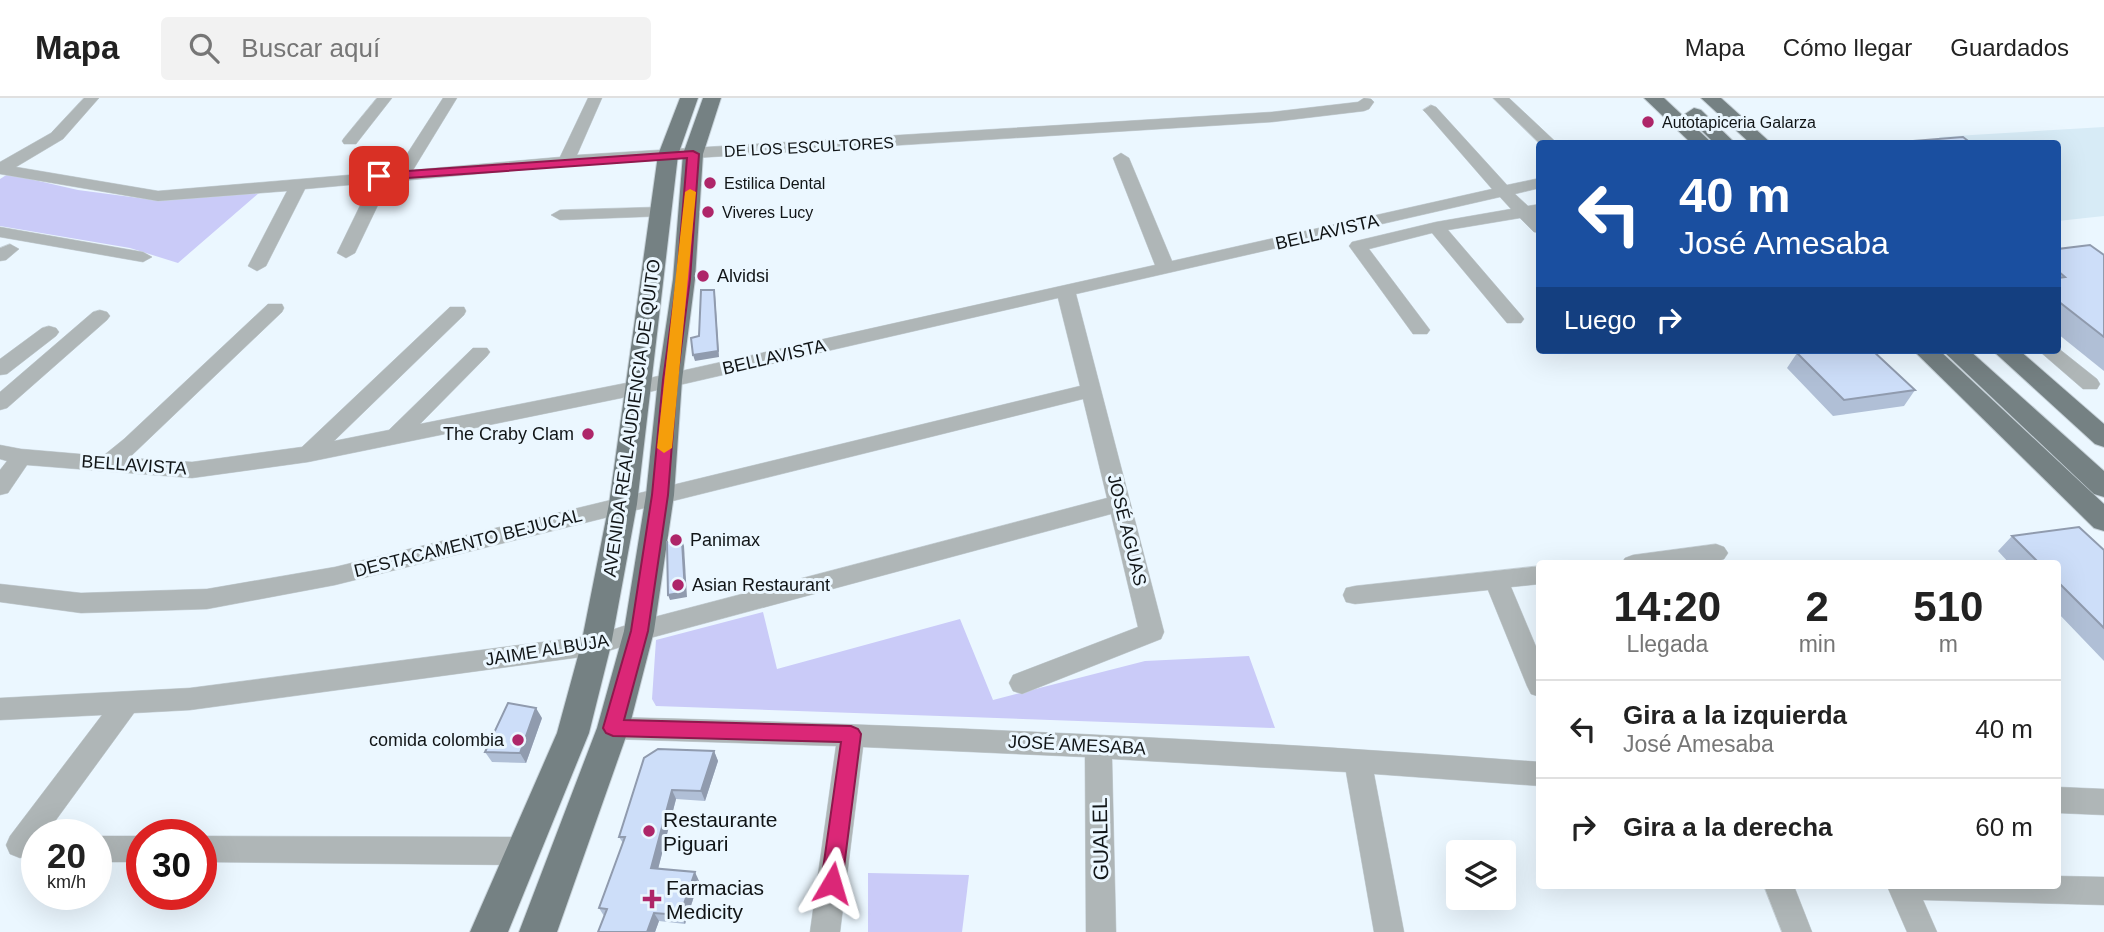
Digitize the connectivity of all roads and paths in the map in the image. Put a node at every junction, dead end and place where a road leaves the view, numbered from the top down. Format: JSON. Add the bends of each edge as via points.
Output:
{"nodes":[{"id":1,"x":92,"y":98,"type":"edge"},
{"id":2,"x":384,"y":98,"type":"edge"},
{"id":3,"x":450,"y":98,"type":"edge"},
{"id":4,"x":595,"y":98,"type":"edge"},
{"id":5,"x":689,"y":98,"type":"edge"},
{"id":6,"x":712,"y":98,"type":"edge"},
{"id":7,"x":1500,"y":98,"type":"edge"},
{"id":8,"x":1653,"y":98,"type":"edge"},
{"id":9,"x":1677,"y":98,"type":"edge"},
{"id":10,"x":1691,"y":98,"type":"edge"},
{"id":11,"x":1710,"y":98,"type":"edge"},
{"id":12,"x":1366,"y":102,"type":"dead end"},
{"id":13,"x":1431,"y":110,"type":"dead end"},
{"id":14,"x":1546,"y":140,"type":"edge"},
{"id":15,"x":1700,"y":140,"type":"edge"},
{"id":16,"x":1723,"y":140,"type":"edge"},
{"id":17,"x":1738,"y":140,"type":"edge"},
{"id":18,"x":1758,"y":140,"type":"edge"},
{"id":19,"x":350,"y":141,"type":"dead end"},
{"id":20,"x":693,"y":154,"type":"junction"},
{"id":21,"x":668,"y":155,"type":"junction"},
{"id":22,"x":1121,"y":158,"type":"dead end"},
{"id":23,"x":566,"y":161,"type":"junction"},
{"id":24,"x":0,"y":169,"type":"edge"},
{"id":25,"x":402,"y":174,"type":"junction"},
{"id":26,"x":383,"y":176,"type":"junction"},
{"id":27,"x":299,"y":184,"type":"junction"},
{"id":28,"x":1536,"y":184,"type":"edge"},
{"id":29,"x":1504,"y":192,"type":"junction"},
{"id":30,"x":1532,"y":210,"type":"edge"},
{"id":31,"x":660,"y":212,"type":"junction"},
{"id":32,"x":560,"y":215,"type":"dead end"},
{"id":33,"x":1436,"y":227,"type":"junction"},
{"id":34,"x":0,"y":232,"type":"edge"},
{"id":35,"x":346,"y":253,"type":"dead end"},
{"id":36,"x":143,"y":257,"type":"dead end"},
{"id":37,"x":257,"y":266,"type":"dead end"},
{"id":38,"x":1166,"y":269,"type":"junction"},
{"id":39,"x":1066,"y":292,"type":"junction"},
{"id":40,"x":275,"y":308,"type":"dead end"},
{"id":41,"x":457,"y":311,"type":"dead end"},
{"id":42,"x":100,"y":316,"type":"dead end"},
{"id":43,"x":1514,"y":318,"type":"dead end"},
{"id":44,"x":1420,"y":330,"type":"dead end"},
{"id":45,"x":49,"y":332,"type":"dead end"},
{"id":46,"x":480,"y":352,"type":"dead end"},
{"id":47,"x":1928,"y":354,"type":"edge"},
{"id":48,"x":1958,"y":354,"type":"edge"},
{"id":49,"x":1977,"y":354,"type":"edge"},
{"id":50,"x":2009,"y":354,"type":"edge"},
{"id":51,"x":2053,"y":354,"type":"edge"},
{"id":52,"x":0,"y":369,"type":"edge"},
{"id":53,"x":670,"y":380,"type":"junction"},
{"id":54,"x":2090,"y":384,"type":"dead end"},
{"id":55,"x":636,"y":388,"type":"junction"},
{"id":56,"x":1093,"y":390,"type":"junction"},
{"id":57,"x":0,"y":403,"type":"edge"},
{"id":58,"x":397,"y":435,"type":"junction"},
{"id":59,"x":2104,"y":438,"type":"edge"},
{"id":60,"x":11,"y":454,"type":"edge"},
{"id":61,"x":308,"y":454,"type":"junction"},
{"id":62,"x":108,"y":463,"type":"junction"},
{"id":63,"x":2104,"y":468,"type":"edge"},
{"id":64,"x":0,"y":487,"type":"edge"},
{"id":65,"x":2104,"y":487,"type":"edge"},
{"id":66,"x":660,"y":495,"type":"junction"},
{"id":67,"x":1120,"y":503,"type":"junction"},
{"id":68,"x":623,"y":504,"type":"junction"},
{"id":69,"x":2104,"y":521,"type":"edge"},
{"id":70,"x":1716,"y":553,"type":"dead end"},
{"id":71,"x":1663,"y":560,"type":"edge"},
{"id":72,"x":1536,"y":576,"type":"edge"},
{"id":73,"x":1496,"y":581,"type":"junction"},
{"id":74,"x":0,"y":593,"type":"edge"},
{"id":75,"x":1355,"y":595,"type":"dead end"},
{"id":76,"x":639,"y":631,"type":"junction"},
{"id":77,"x":596,"y":645,"type":"junction"},
{"id":78,"x":1536,"y":676,"type":"edge"},
{"id":79,"x":1022,"y":683,"type":"dead end"},
{"id":80,"x":126,"y":703,"type":"junction"},
{"id":81,"x":0,"y":709,"type":"edge"},
{"id":82,"x":613,"y":728,"type":"junction"},
{"id":83,"x":851,"y":734,"type":"junction"},
{"id":84,"x":1098,"y":746,"type":"junction"},
{"id":85,"x":1356,"y":759,"type":"junction"},
{"id":86,"x":1536,"y":774,"type":"edge"},
{"id":87,"x":2061,"y":800,"type":"edge"},
{"id":88,"x":2104,"y":802,"type":"edge"},
{"id":89,"x":19,"y":845,"type":"edge"},
{"id":90,"x":217,"y":849,"type":"edge"},
{"id":91,"x":522,"y":851,"type":"junction"},
{"id":92,"x":1780,"y":889,"type":"edge"},
{"id":93,"x":1903,"y":889,"type":"edge"},
{"id":94,"x":2029,"y":889,"type":"edge"},
{"id":95,"x":2104,"y":891,"type":"edge"},
{"id":96,"x":489,"y":932,"type":"edge"},
{"id":97,"x":538,"y":932,"type":"edge"},
{"id":98,"x":825,"y":932,"type":"edge"},
{"id":99,"x":1101,"y":932,"type":"edge"},
{"id":100,"x":1389,"y":932,"type":"edge"},
{"id":101,"x":1797,"y":932,"type":"edge"},
{"id":102,"x":1922,"y":932,"type":"edge"}],
"edges":[{"from":1,"to":24,"type":"street","via":[[57,136]]},
{"from":2,"to":19,"type":"street"},
{"from":3,"to":25,"type":"street"},
{"from":4,"to":23,"type":"street"},
{"from":5,"to":21,"type":"main road","name":"AVENIDA REAL AUDIENCIA DE QUITO"},
{"from":6,"to":20,"type":"main road","name":"AVENIDA REAL AUDIENCIA DE QUITO"},
{"from":7,"to":14,"type":"street"},
{"from":8,"to":15,"type":"main road"},
{"from":9,"to":16,"type":"main road"},
{"from":10,"to":17,"type":"main road"},
{"from":11,"to":18,"type":"main road"},
{"from":12,"to":20,"type":"street","name":"DE LOS ESCULTORES","via":[[1364,106],[1272,117]]},
{"from":13,"to":29,"type":"street"},
{"from":20,"to":21,"type":"street","name":"DE LOS ESCULTORES"},
{"from":20,"to":53,"type":"main road","name":"AVENIDA REAL AUDIENCIA DE QUITO","via":[[684,279]]},
{"from":21,"to":23,"type":"street","name":"DE LOS ESCULTORES"},
{"from":21,"to":31,"type":"main road","name":"AVENIDA REAL AUDIENCIA DE QUITO"},
{"from":22,"to":38,"type":"street"},
{"from":23,"to":25,"type":"street","name":"DE LOS ESCULTORES"},
{"from":24,"to":27,"type":"street","name":"DE LOS ESCULTORES","via":[[158,195]]},
{"from":25,"to":26,"type":"street","name":"DE LOS ESCULTORES"},
{"from":26,"to":27,"type":"street","name":"DE LOS ESCULTORES"},
{"from":26,"to":35,"type":"street"},
{"from":27,"to":37,"type":"street"},
{"from":28,"to":29,"type":"street","name":"BELLAVISTA"},
{"from":29,"to":30,"type":"street"},
{"from":29,"to":38,"type":"street","name":"BELLAVISTA"},
{"from":30,"to":33,"type":"street"},
{"from":31,"to":32,"type":"street"},
{"from":31,"to":55,"type":"main road","name":"AVENIDA REAL AUDIENCIA DE QUITO"},
{"from":33,"to":43,"type":"street"},
{"from":33,"to":44,"type":"street","via":[[1358,246]]},
{"from":34,"to":36,"type":"street"},
{"from":38,"to":39,"type":"street","name":"BELLAVISTA"},
{"from":39,"to":53,"type":"street","name":"BELLAVISTA"},
{"from":39,"to":56,"type":"street","name":"JOSÉ AGUAS"},
{"from":40,"to":62,"type":"street"},
{"from":41,"to":61,"type":"street"},
{"from":42,"to":57,"type":"street"},
{"from":45,"to":52,"type":"street"},
{"from":46,"to":58,"type":"street"},
{"from":47,"to":69,"type":"main road"},
{"from":48,"to":65,"type":"main road"},
{"from":49,"to":63,"type":"main road"},
{"from":50,"to":59,"type":"main road"},
{"from":51,"to":54,"type":"street"},
{"from":53,"to":55,"type":"street","name":"BELLAVISTA"},
{"from":53,"to":66,"type":"main road","name":"AVENIDA REAL AUDIENCIA DE QUITO"},
{"from":55,"to":58,"type":"street","name":"BELLAVISTA"},
{"from":55,"to":68,"type":"main road","name":"AVENIDA REAL AUDIENCIA DE QUITO"},
{"from":56,"to":66,"type":"street","name":"DESTACAMENTO BEJUCAL"},
{"from":56,"to":67,"type":"street","name":"JOSÉ AGUAS"},
{"from":58,"to":61,"type":"street","name":"BELLAVISTA"},
{"from":60,"to":62,"type":"street","name":"BELLAVISTA"},
{"from":60,"to":64,"type":"street"},
{"from":61,"to":62,"type":"street","name":"BELLAVISTA","via":[[192,470]]},
{"from":66,"to":68,"type":"street","name":"DESTACAMENTO BEJUCAL"},
{"from":66,"to":76,"type":"main road","name":"AVENIDA REAL AUDIENCIA DE QUITO"},
{"from":67,"to":76,"type":"street","name":"JAIME ALBUJA"},
{"from":67,"to":79,"type":"street","name":"JOSÉ AGUAS","via":[[1152,632]]},
{"from":68,"to":74,"type":"street","name":"DESTACAMENTO BEJUCAL","via":[[335,576],[207,599],[81,603]]},
{"from":68,"to":77,"type":"main road","name":"AVENIDA REAL AUDIENCIA DE QUITO"},
{"from":70,"to":71,"type":"street"},
{"from":72,"to":73,"type":"street"},
{"from":73,"to":75,"type":"street"},
{"from":73,"to":78,"type":"street"},
{"from":76,"to":77,"type":"street","name":"JAIME ALBUJA"},
{"from":76,"to":82,"type":"main road","name":"AVENIDA REAL AUDIENCIA DE QUITO"},
{"from":77,"to":80,"type":"street","name":"JAIME ALBUJA","via":[[190,699]]},
{"from":77,"to":91,"type":"main road","name":"AVENIDA REAL AUDIENCIA DE QUITO","via":[[573,733]]},
{"from":80,"to":81,"type":"street","name":"JAIME ALBUJA"},
{"from":80,"to":89,"type":"street"},
{"from":82,"to":83,"type":"street","name":"JOSÉ AMESABA"},
{"from":82,"to":97,"type":"main road","name":"AVENIDA REAL AUDIENCIA DE QUITO"},
{"from":83,"to":84,"type":"street","name":"JOSÉ AMESABA"},
{"from":83,"to":98,"type":"street"},
{"from":84,"to":85,"type":"street","name":"JOSÉ AMESABA"},
{"from":84,"to":99,"type":"street","name":"GUALEL"},
{"from":85,"to":86,"type":"street","name":"JOSÉ AMESABA"},
{"from":85,"to":100,"type":"street"},
{"from":87,"to":88,"type":"street"},
{"from":90,"to":91,"type":"street"},
{"from":91,"to":96,"type":"main road","name":"AVENIDA REAL AUDIENCIA DE QUITO"},
{"from":92,"to":101,"type":"street"},
{"from":93,"to":102,"type":"street"},
{"from":94,"to":95,"type":"street"}]}
